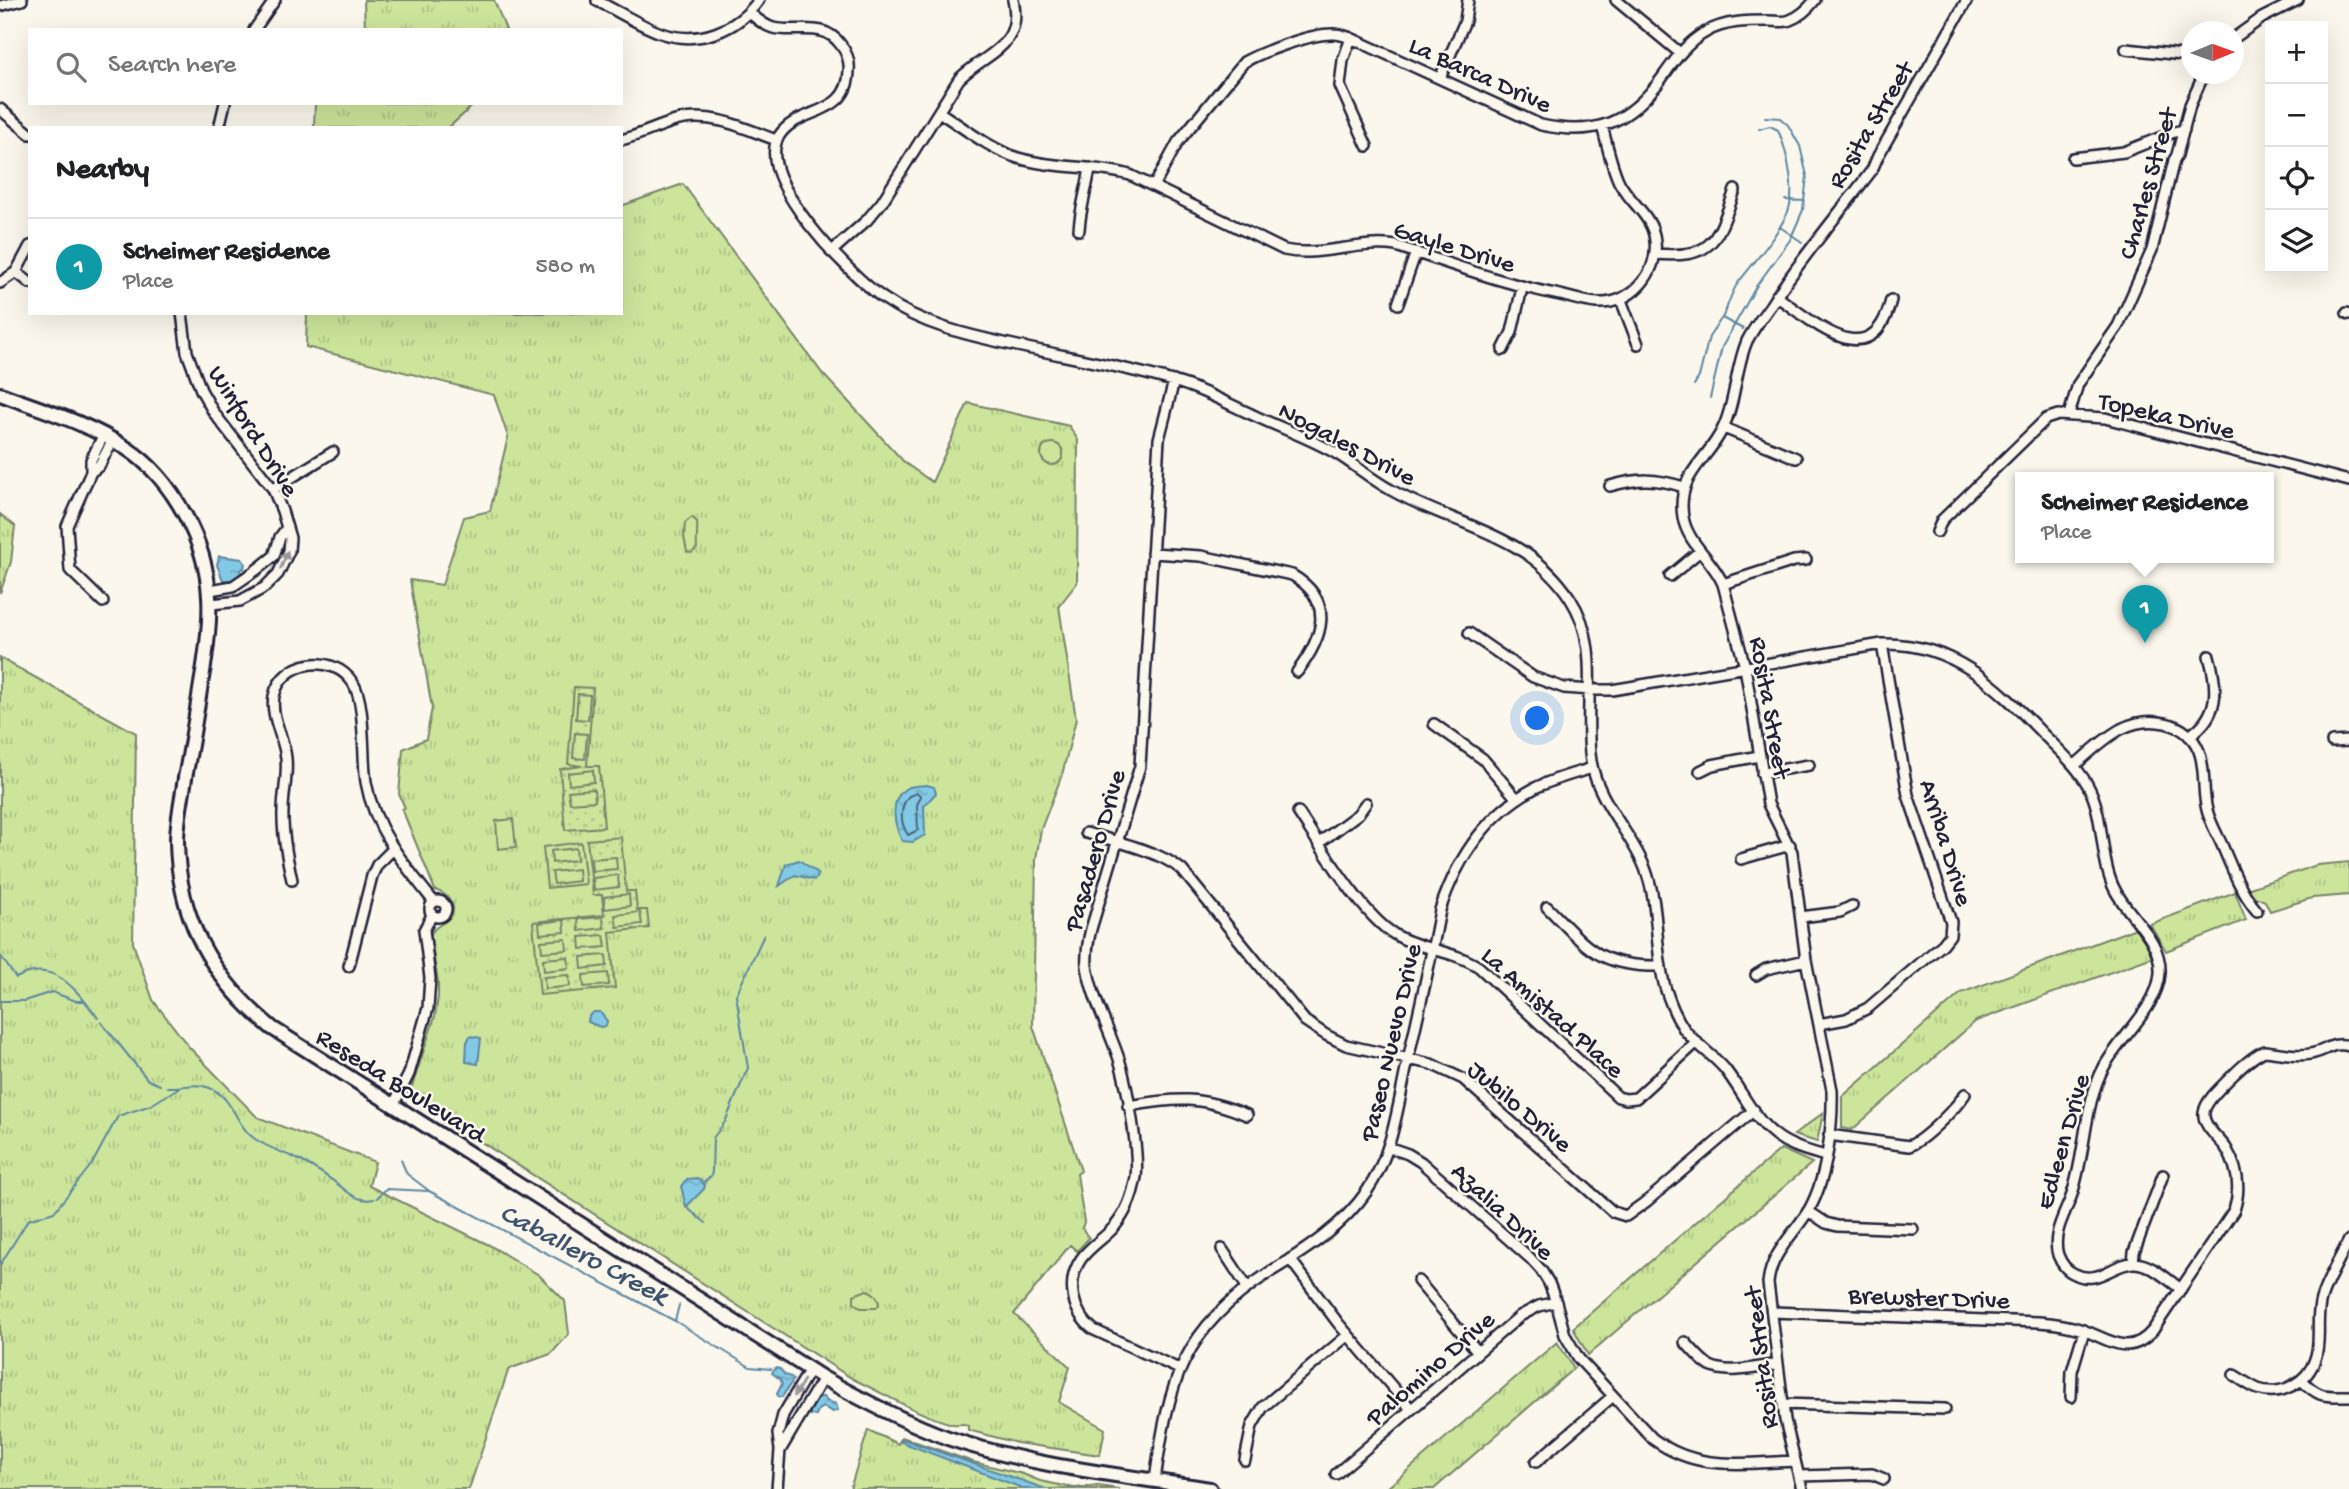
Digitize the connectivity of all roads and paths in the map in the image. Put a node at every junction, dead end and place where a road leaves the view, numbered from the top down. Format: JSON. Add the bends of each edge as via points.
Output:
{"nodes":[{"id":1,"x":22,"y":0,"type":"edge"},
{"id":2,"x":275,"y":0,"type":"edge"},
{"id":3,"x":759,"y":0,"type":"edge"},
{"id":4,"x":1013,"y":0,"type":"edge"},
{"id":5,"x":1468,"y":0,"type":"edge"},
{"id":6,"x":1616,"y":0,"type":"edge"},
{"id":7,"x":1815,"y":0,"type":"edge"},
{"id":8,"x":1967,"y":0,"type":"edge"},
{"id":9,"x":2298,"y":0,"type":"edge"},
{"id":10,"x":597,"y":1,"type":"edge"},
{"id":11,"x":0,"y":6,"type":"edge"},
{"id":12,"x":750,"y":13,"type":"junction"},
{"id":13,"x":255,"y":28,"type":"edge"},
{"id":14,"x":2244,"y":31,"type":"edge"},
{"id":15,"x":1351,"y":38,"type":"junction"},
{"id":16,"x":2126,"y":49,"type":"dead end"},
{"id":17,"x":1680,"y":53,"type":"junction"},
{"id":18,"x":2181,"y":55,"type":"edge"},
{"id":19,"x":1440,"y":78,"type":"junction"},
{"id":20,"x":2199,"y":84,"type":"edge"},
{"id":21,"x":225,"y":105,"type":"edge"},
{"id":22,"x":0,"y":109,"type":"edge"},
{"id":23,"x":939,"y":112,"type":"junction"},
{"id":24,"x":219,"y":126,"type":"edge"},
{"id":25,"x":1602,"y":126,"type":"junction"},
{"id":26,"x":2184,"y":130,"type":"junction"},
{"id":27,"x":28,"y":132,"type":"edge"},
{"id":28,"x":623,"y":139,"type":"edge"},
{"id":29,"x":776,"y":140,"type":"junction"},
{"id":30,"x":1367,"y":146,"type":"dead end"},
{"id":31,"x":2073,"y":158,"type":"dead end"},
{"id":32,"x":1090,"y":168,"type":"junction"},
{"id":33,"x":1154,"y":186,"type":"junction"},
{"id":34,"x":1735,"y":190,"type":"dead end"},
{"id":35,"x":1079,"y":230,"type":"dead end"},
{"id":36,"x":28,"y":250,"type":"edge"},
{"id":37,"x":831,"y":252,"type":"junction"},
{"id":38,"x":1416,"y":253,"type":"junction"},
{"id":39,"x":1655,"y":254,"type":"junction"},
{"id":40,"x":16,"y":272,"type":"junction"},
{"id":41,"x":28,"y":281,"type":"edge"},
{"id":42,"x":0,"y":283,"type":"edge"},
{"id":43,"x":1522,"y":288,"type":"junction"},
{"id":44,"x":1776,"y":296,"type":"junction"},
{"id":45,"x":1621,"y":300,"type":"junction"},
{"id":46,"x":1891,"y":300,"type":"dead end"},
{"id":47,"x":1398,"y":304,"type":"dead end"},
{"id":48,"x":182,"y":315,"type":"edge"},
{"id":49,"x":1638,"y":344,"type":"dead end"},
{"id":50,"x":1503,"y":350,"type":"dead end"},
{"id":51,"x":1174,"y":381,"type":"junction"},
{"id":52,"x":0,"y":394,"type":"edge"},
{"id":53,"x":2069,"y":415,"type":"junction"},
{"id":54,"x":1724,"y":428,"type":"junction"},
{"id":55,"x":108,"y":437,"type":"junction"},
{"id":56,"x":333,"y":452,"type":"dead end"},
{"id":57,"x":1796,"y":457,"type":"dead end"},
{"id":58,"x":2349,"y":481,"type":"edge"},
{"id":59,"x":1610,"y":486,"type":"dead end"},
{"id":60,"x":1684,"y":487,"type":"junction"},
{"id":61,"x":273,"y":489,"type":"junction"},
{"id":62,"x":286,"y":529,"type":"junction"},
{"id":63,"x":1937,"y":532,"type":"dead end"},
{"id":64,"x":1700,"y":551,"type":"junction"},
{"id":65,"x":1152,"y":553,"type":"junction"},
{"id":66,"x":1806,"y":560,"type":"dead end"},
{"id":67,"x":1670,"y":576,"type":"dead end"},
{"id":68,"x":1723,"y":584,"type":"junction"},
{"id":69,"x":210,"y":590,"type":"junction"},
{"id":70,"x":103,"y":603,"type":"dead end"},
{"id":71,"x":211,"y":604,"type":"junction"},
{"id":72,"x":1469,"y":633,"type":"dead end"},
{"id":73,"x":1882,"y":644,"type":"junction"},
{"id":74,"x":2210,"y":656,"type":"dead end"},
{"id":75,"x":1745,"y":667,"type":"junction"},
{"id":76,"x":1297,"y":672,"type":"dead end"},
{"id":77,"x":1591,"y":690,"type":"junction"},
{"id":78,"x":1434,"y":724,"type":"dead end"},
{"id":79,"x":2189,"y":736,"type":"junction"},
{"id":80,"x":2349,"y":741,"type":"edge"},
{"id":81,"x":2332,"y":743,"type":"dead end"},
{"id":82,"x":1759,"y":756,"type":"junction"},
{"id":83,"x":1809,"y":765,"type":"dead end"},
{"id":84,"x":2074,"y":766,"type":"junction"},
{"id":85,"x":1592,"y":768,"type":"junction"},
{"id":86,"x":1700,"y":771,"type":"dead end"},
{"id":87,"x":1762,"y":773,"type":"junction"},
{"id":88,"x":1517,"y":799,"type":"junction"},
{"id":89,"x":1366,"y":803,"type":"dead end"},
{"id":90,"x":1298,"y":812,"type":"dead end"},
{"id":91,"x":1086,"y":833,"type":"dead end"},
{"id":92,"x":1117,"y":843,"type":"junction"},
{"id":93,"x":1319,"y":843,"type":"junction"},
{"id":94,"x":1790,"y":845,"type":"junction"},
{"id":95,"x":393,"y":849,"type":"junction"},
{"id":96,"x":1741,"y":859,"type":"dead end"},
{"id":97,"x":292,"y":880,"type":"dead end"},
{"id":98,"x":433,"y":902,"type":"junction"},
{"id":99,"x":1547,"y":906,"type":"dead end"},
{"id":100,"x":1852,"y":906,"type":"dead end"},
{"id":101,"x":2258,"y":911,"type":"dead end"},
{"id":102,"x":432,"y":915,"type":"junction"},
{"id":103,"x":1801,"y":917,"type":"junction"},
{"id":104,"x":1433,"y":949,"type":"junction"},
{"id":105,"x":1806,"y":960,"type":"junction"},
{"id":106,"x":349,"y":966,"type":"dead end"},
{"id":107,"x":1661,"y":966,"type":"junction"},
{"id":108,"x":1756,"y":975,"type":"dead end"},
{"id":109,"x":1819,"y":1024,"type":"junction"},
{"id":110,"x":1697,"y":1042,"type":"junction"},
{"id":111,"x":2349,"y":1046,"type":"edge"},
{"id":112,"x":1409,"y":1057,"type":"junction"},
{"id":113,"x":1965,"y":1094,"type":"dead end"},
{"id":114,"x":394,"y":1104,"type":"junction"},
{"id":115,"x":1128,"y":1106,"type":"junction"},
{"id":116,"x":1754,"y":1110,"type":"junction"},
{"id":117,"x":1247,"y":1115,"type":"dead end"},
{"id":118,"x":1829,"y":1135,"type":"junction"},
{"id":119,"x":1388,"y":1147,"type":"junction"},
{"id":120,"x":1825,"y":1156,"type":"junction"},
{"id":121,"x":2164,"y":1175,"type":"dead end"},
{"id":122,"x":1808,"y":1211,"type":"junction"},
{"id":123,"x":1913,"y":1229,"type":"dead end"},
{"id":124,"x":2349,"y":1240,"type":"edge"},
{"id":125,"x":1222,"y":1249,"type":"dead end"},
{"id":126,"x":1290,"y":1259,"type":"junction"},
{"id":127,"x":2133,"y":1263,"type":"junction"},
{"id":128,"x":1418,"y":1281,"type":"dead end"},
{"id":129,"x":1247,"y":1287,"type":"junction"},
{"id":130,"x":2181,"y":1289,"type":"junction"},
{"id":131,"x":1556,"y":1302,"type":"junction"},
{"id":132,"x":1772,"y":1312,"type":"junction"},
{"id":133,"x":2084,"y":1331,"type":"junction"},
{"id":134,"x":1348,"y":1335,"type":"junction"},
{"id":135,"x":1685,"y":1342,"type":"dead end"},
{"id":136,"x":1478,"y":1352,"type":"junction"},
{"id":137,"x":1778,"y":1364,"type":"junction"},
{"id":138,"x":810,"y":1369,"type":"junction"},
{"id":139,"x":1179,"y":1369,"type":"junction"},
{"id":140,"x":2234,"y":1375,"type":"dead end"},
{"id":141,"x":823,"y":1378,"type":"junction"},
{"id":142,"x":2301,"y":1380,"type":"junction"},
{"id":143,"x":1613,"y":1396,"type":"junction"},
{"id":144,"x":2349,"y":1396,"type":"edge"},
{"id":145,"x":2071,"y":1397,"type":"dead end"},
{"id":146,"x":1783,"y":1404,"type":"junction"},
{"id":147,"x":1411,"y":1409,"type":"junction"},
{"id":148,"x":1945,"y":1409,"type":"dead end"},
{"id":149,"x":780,"y":1450,"type":"junction"},
{"id":150,"x":1245,"y":1460,"type":"dead end"},
{"id":151,"x":1795,"y":1461,"type":"junction"},
{"id":152,"x":1536,"y":1462,"type":"dead end"},
{"id":153,"x":1336,"y":1474,"type":"dead end"},
{"id":154,"x":1799,"y":1476,"type":"junction"},
{"id":155,"x":1884,"y":1479,"type":"dead end"},
{"id":156,"x":1155,"y":1480,"type":"junction"},
{"id":157,"x":777,"y":1489,"type":"edge"},
{"id":158,"x":1210,"y":1489,"type":"edge"},
{"id":159,"x":1802,"y":1489,"type":"edge"}],
"edges":[{"from":1,"to":11,"type":"street"},
{"from":2,"to":13,"type":"street"},
{"from":3,"to":12,"type":"street"},
{"from":4,"to":23,"type":"street","via":[[1015,17],[1006,43],[959,79]]},
{"from":5,"to":19,"type":"street","via":[[1465,22]]},
{"from":6,"to":17,"type":"street"},
{"from":7,"to":17,"type":"street","name":"La Barca Drive","via":[[1789,22],[1732,23],[1707,31]]},
{"from":8,"to":44,"type":"street","name":"Rosita Street","via":[[1872,170]]},
{"from":9,"to":14,"type":"street"},
{"from":10,"to":12,"type":"street","via":[[660,32],[681,37],[716,33]]},
{"from":12,"to":29,"type":"street","via":[[774,28],[810,28],[832,36],[849,64],[840,98],[789,125]]},
{"from":15,"to":19,"type":"street","name":"La Barca Drive"},
{"from":15,"to":30,"type":"street","via":[[1340,86]]},
{"from":15,"to":33,"type":"street","name":"La Barca Drive","via":[[1319,35],[1244,62],[1178,142]]},
{"from":16,"to":18,"type":"street"},
{"from":17,"to":25,"type":"street","name":"La Barca Drive","via":[[1634,110]]},
{"from":19,"to":25,"type":"street","name":"La Barca Drive","via":[[1541,125],[1561,129]]},
{"from":20,"to":26,"type":"street","name":"Charles Street"},
{"from":21,"to":24,"type":"street"},
{"from":22,"to":27,"type":"street"},
{"from":23,"to":32,"type":"street","name":"Gayle Drive","via":[[1007,154]]},
{"from":23,"to":37,"type":"street","via":[[882,202]]},
{"from":25,"to":39,"type":"street","via":[[1620,183],[1653,230]]},
{"from":26,"to":31,"type":"street","via":[[2124,152]]},
{"from":26,"to":53,"type":"street","name":"Charles Street","via":[[2152,250],[2118,326],[2078,384]]},
{"from":28,"to":29,"type":"street","via":[[680,120],[706,117]]},
{"from":29,"to":37,"type":"street","name":"Nogales Drive","via":[[775,165],[780,179]]},
{"from":32,"to":33,"type":"street","name":"Gayle Drive","via":[[1130,175]]},
{"from":32,"to":35,"type":"street"},
{"from":33,"to":38,"type":"street","name":"Gayle Drive","via":[[1284,250],[1301,254],[1380,243]]},
{"from":34,"to":39,"type":"street","via":[[1723,226],[1713,240],[1699,251],[1680,256]]},
{"from":36,"to":40,"type":"street"},
{"from":37,"to":51,"type":"street","name":"Nogales Drive","via":[[900,310],[936,325]]},
{"from":38,"to":43,"type":"street","name":"Gayle Drive"},
{"from":38,"to":47,"type":"street"},
{"from":39,"to":45,"type":"street","via":[[1644,280]]},
{"from":40,"to":41,"type":"street"},
{"from":40,"to":42,"type":"street"},
{"from":43,"to":45,"type":"street","name":"Gayle Drive","via":[[1597,303]]},
{"from":43,"to":50,"type":"street"},
{"from":44,"to":46,"type":"street","via":[[1838,338],[1854,340],[1879,328]]},
{"from":44,"to":54,"type":"street","name":"Rosita Street","via":[[1748,338]]},
{"from":45,"to":49,"type":"street"},
{"from":48,"to":61,"type":"street","name":"Winford Drive","via":[[187,352],[201,390]]},
{"from":51,"to":65,"type":"street","name":"Pasadero Drive","via":[[1159,439]]},
{"from":51,"to":77,"type":"street","name":"Nogales Drive","via":[[1328,449],[1392,491],[1535,558],[1554,576],[1580,616],[1588,645]]},
{"from":52,"to":55,"type":"main road","name":"Reseda Boulevard"},
{"from":53,"to":58,"type":"street","name":"Topeka Drive","via":[[2105,418]]},
{"from":53,"to":63,"type":"street","name":"Topeka Drive","via":[[2046,419],[1942,520]]},
{"from":54,"to":57,"type":"street"},
{"from":54,"to":60,"type":"street","name":"Rosita Street"},
{"from":55,"to":69,"type":"main road","name":"Reseda Boulevard","via":[[148,466],[181,507],[202,552]]},
{"from":55,"to":70,"type":"street","via":[[99,466],[91,472],[67,526],[70,570]]},
{"from":56,"to":61,"type":"street"},
{"from":59,"to":60,"type":"street","via":[[1634,479]]},
{"from":60,"to":64,"type":"street","name":"Rosita Street","via":[[1683,517]]},
{"from":61,"to":62,"type":"street","name":"Winford Drive"},
{"from":62,"to":69,"type":"street","name":"Winford Drive","via":[[274,556],[233,586]]},
{"from":71,"to":62,"type":"street","name":"Winford Drive","one_way":true,"via":[[240,601],[271,582],[284,564],[290,538]]},
{"from":64,"to":67,"type":"street"},
{"from":64,"to":68,"type":"street","name":"Rosita Street"},
{"from":65,"to":76,"type":"street","via":[[1201,556],[1292,575],[1305,583],[1316,596],[1321,624],[1314,648]]},
{"from":65,"to":92,"type":"street","name":"Pasadero Drive","via":[[1140,766]]},
{"from":66,"to":68,"type":"street"},
{"from":68,"to":75,"type":"street","name":"Rosita Street"},
{"from":69,"to":71,"type":"main road","name":"Reseda Boulevard"},
{"from":71,"to":114,"type":"main road","name":"Reseda Boulevard","via":[[177,839],[192,924],[220,977],[255,1014]]},
{"from":72,"to":77,"type":"street","via":[[1533,677],[1564,688]]},
{"from":73,"to":75,"type":"street"},
{"from":73,"to":84,"type":"street","via":[[1905,643],[1928,650],[1980,675]]},
{"from":73,"to":109,"type":"street","name":"Arriba Drive","via":[[1908,795],[1951,922],[1950,935],[1868,1008],[1846,1019]]},
{"from":74,"to":79,"type":"street","via":[[2213,707],[2206,723]]},
{"from":75,"to":77,"type":"street"},
{"from":75,"to":82,"type":"street","name":"Rosita Street"},
{"from":77,"to":85,"type":"street","name":"Nogales Drive"},
{"from":78,"to":88,"type":"street","via":[[1483,759]]},
{"from":79,"to":84,"type":"street","via":[[2164,722],[2141,723],[2105,739]]},
{"from":79,"to":101,"type":"street","via":[[2200,754],[2208,814],[2245,897]]},
{"from":80,"to":81,"type":"street"},
{"from":82,"to":86,"type":"street"},
{"from":82,"to":87,"type":"street","name":"Rosita Street"},
{"from":83,"to":87,"type":"street"},
{"from":84,"to":127,"type":"street","name":"Edleen Drive","via":[[2094,802],[2113,888],[2152,942],[2160,972],[2153,998],[2100,1075],[2075,1186],[2059,1227],[2057,1253],[2070,1272],[2080,1277],[2101,1276]]},
{"from":85,"to":88,"type":"street","name":"Paseo Nuevo Drive","via":[[1553,780]]},
{"from":85,"to":107,"type":"street","name":"Nogales Drive","via":[[1652,887]]},
{"from":87,"to":94,"type":"street","name":"Rosita Street","via":[[1771,813]]},
{"from":88,"to":104,"type":"street","name":"Paseo Nuevo Drive","via":[[1476,836],[1461,860],[1440,910]]},
{"from":89,"to":93,"type":"street"},
{"from":90,"to":93,"type":"street","name":"La Amistad Place"},
{"from":91,"to":92,"type":"street","name":"Jubilo Drive"},
{"from":92,"to":112,"type":"street","name":"Jubilo Drive","via":[[1159,856],[1182,870],[1305,1021],[1346,1045]]},
{"from":92,"to":115,"type":"street","name":"Pasadero Drive","via":[[1091,929],[1087,964],[1122,1071]]},
{"from":93,"to":104,"type":"street","name":"La Amistad Place","via":[[1382,926]]},
{"from":94,"to":96,"type":"street"},
{"from":94,"to":103,"type":"street","name":"Rosita Street"},
{"from":95,"to":97,"type":"street","via":[[366,785],[355,685],[335,666],[300,666],[276,687],[273,704],[286,760],[283,822]]},
{"from":95,"to":98,"type":"street"},
{"from":95,"to":106,"type":"street","via":[[372,876]]},
{"from":98,"to":102,"type":"street"},
{"from":98,"to":102,"type":"street","via":[[442,901],[446,908],[443,915]]},
{"from":99,"to":107,"type":"street","via":[[1586,946],[1608,960]]},
{"from":100,"to":103,"type":"street"},
{"from":102,"to":114,"type":"street","via":[[423,937],[430,978],[428,1008],[409,1074]]},
{"from":103,"to":105,"type":"street","name":"Rosita Street"},
{"from":104,"to":110,"type":"street","name":"La Amistad Place","via":[[1479,967],[1621,1099],[1639,1096]]},
{"from":104,"to":112,"type":"street","name":"Paseo Nuevo Drive"},
{"from":105,"to":108,"type":"street"},
{"from":105,"to":109,"type":"street","name":"Rosita Street"},
{"from":107,"to":110,"type":"street","name":"Nogales Drive","via":[[1675,1010]]},
{"from":109,"to":118,"type":"street","name":"Rosita Street","via":[[1832,1090]]},
{"from":110,"to":116,"type":"street","name":"Nogales Drive","via":[[1722,1065]]},
{"from":111,"to":130,"type":"street","name":"Brewster Drive","via":[[2336,1044],[2302,1055],[2264,1051],[2213,1095],[2204,1112],[2205,1121],[2235,1167],[2238,1199]]},
{"from":112,"to":116,"type":"street","name":"Jubilo Drive","via":[[1463,1079],[1612,1212],[1626,1216]]},
{"from":112,"to":119,"type":"street","name":"Paseo Nuevo Drive"},
{"from":113,"to":118,"type":"street","via":[[1909,1146]]},
{"from":114,"to":138,"type":"main road","name":"Reseda Boulevard"},
{"from":115,"to":117,"type":"street","via":[[1187,1098]]},
{"from":115,"to":139,"type":"street","name":"Pasadero Drive","via":[[1136,1156],[1132,1195],[1115,1226],[1075,1270],[1074,1300],[1094,1330]]},
{"from":116,"to":120,"type":"street","name":"Nogales Drive","via":[[1776,1136]]},
{"from":118,"to":120,"type":"street","name":"Rosita Street"},
{"from":119,"to":126,"type":"street","name":"Paseo Nuevo Drive","via":[[1350,1212]]},
{"from":119,"to":131,"type":"street","name":"Azalia Drive","via":[[1421,1162],[1530,1258],[1549,1283]]},
{"from":120,"to":122,"type":"street","name":"Rosita Street"},
{"from":121,"to":127,"type":"street"},
{"from":122,"to":123,"type":"street","via":[[1837,1226]]},
{"from":122,"to":132,"type":"street","name":"Rosita Street","via":[[1769,1270]]},
{"from":124,"to":142,"type":"street","via":[[2322,1297],[2315,1359]]},
{"from":125,"to":129,"type":"street"},
{"from":126,"to":129,"type":"street","name":"Paseo Nuevo Drive"},
{"from":126,"to":134,"type":"street"},
{"from":127,"to":130,"type":"street","via":[[2150,1268]]},
{"from":128,"to":136,"type":"street"},
{"from":129,"to":139,"type":"street","name":"Paseo Nuevo Drive","via":[[1192,1343]]},
{"from":130,"to":133,"type":"street","name":"Brewster Drive","via":[[2153,1330],[2136,1344],[2116,1345]]},
{"from":131,"to":136,"type":"street","name":"Palomino Drive","via":[[1520,1316]]},
{"from":131,"to":143,"type":"street","name":"Azalia Drive","via":[[1570,1347]]},
{"from":132,"to":133,"type":"street","name":"Brewster Drive","via":[[2039,1322]]},
{"from":132,"to":137,"type":"street","name":"Rosita Street"},
{"from":133,"to":145,"type":"street","via":[[2072,1371]]},
{"from":134,"to":147,"type":"street"},
{"from":134,"to":150,"type":"street","via":[[1263,1407],[1252,1426]]},
{"from":135,"to":137,"type":"street","via":[[1712,1367]]},
{"from":136,"to":147,"type":"street","name":"Palomino Drive"},
{"from":137,"to":146,"type":"street","name":"Rosita Street"},
{"from":138,"to":141,"type":"main road","name":"Reseda Boulevard"},
{"from":138,"to":149,"type":"street","one_way":true,"via":[[783,1415]]},
{"from":139,"to":156,"type":"street","name":"Paseo Nuevo Drive","via":[[1165,1416]]},
{"from":140,"to":142,"type":"street","via":[[2267,1391],[2291,1387]]},
{"from":141,"to":149,"type":"street"},
{"from":141,"to":156,"type":"main road","name":"Reseda Boulevard","via":[[907,1422],[959,1441],[1027,1460]]},
{"from":142,"to":144,"type":"street","via":[[2315,1393]]},
{"from":143,"to":151,"type":"street","name":"Azalia Drive","via":[[1653,1439],[1689,1459],[1707,1463]]},
{"from":143,"to":152,"type":"street"},
{"from":146,"to":148,"type":"street"},
{"from":146,"to":151,"type":"street","name":"Rosita Street"},
{"from":147,"to":153,"type":"street","name":"Palomino Drive"},
{"from":149,"to":157,"type":"street"},
{"from":151,"to":154,"type":"street","name":"Rosita Street"},
{"from":154,"to":155,"type":"street","via":[[1872,1474]]},
{"from":154,"to":159,"type":"street","name":"Rosita Street"},
{"from":156,"to":158,"type":"main road","name":"Reseda Boulevard"}]}
